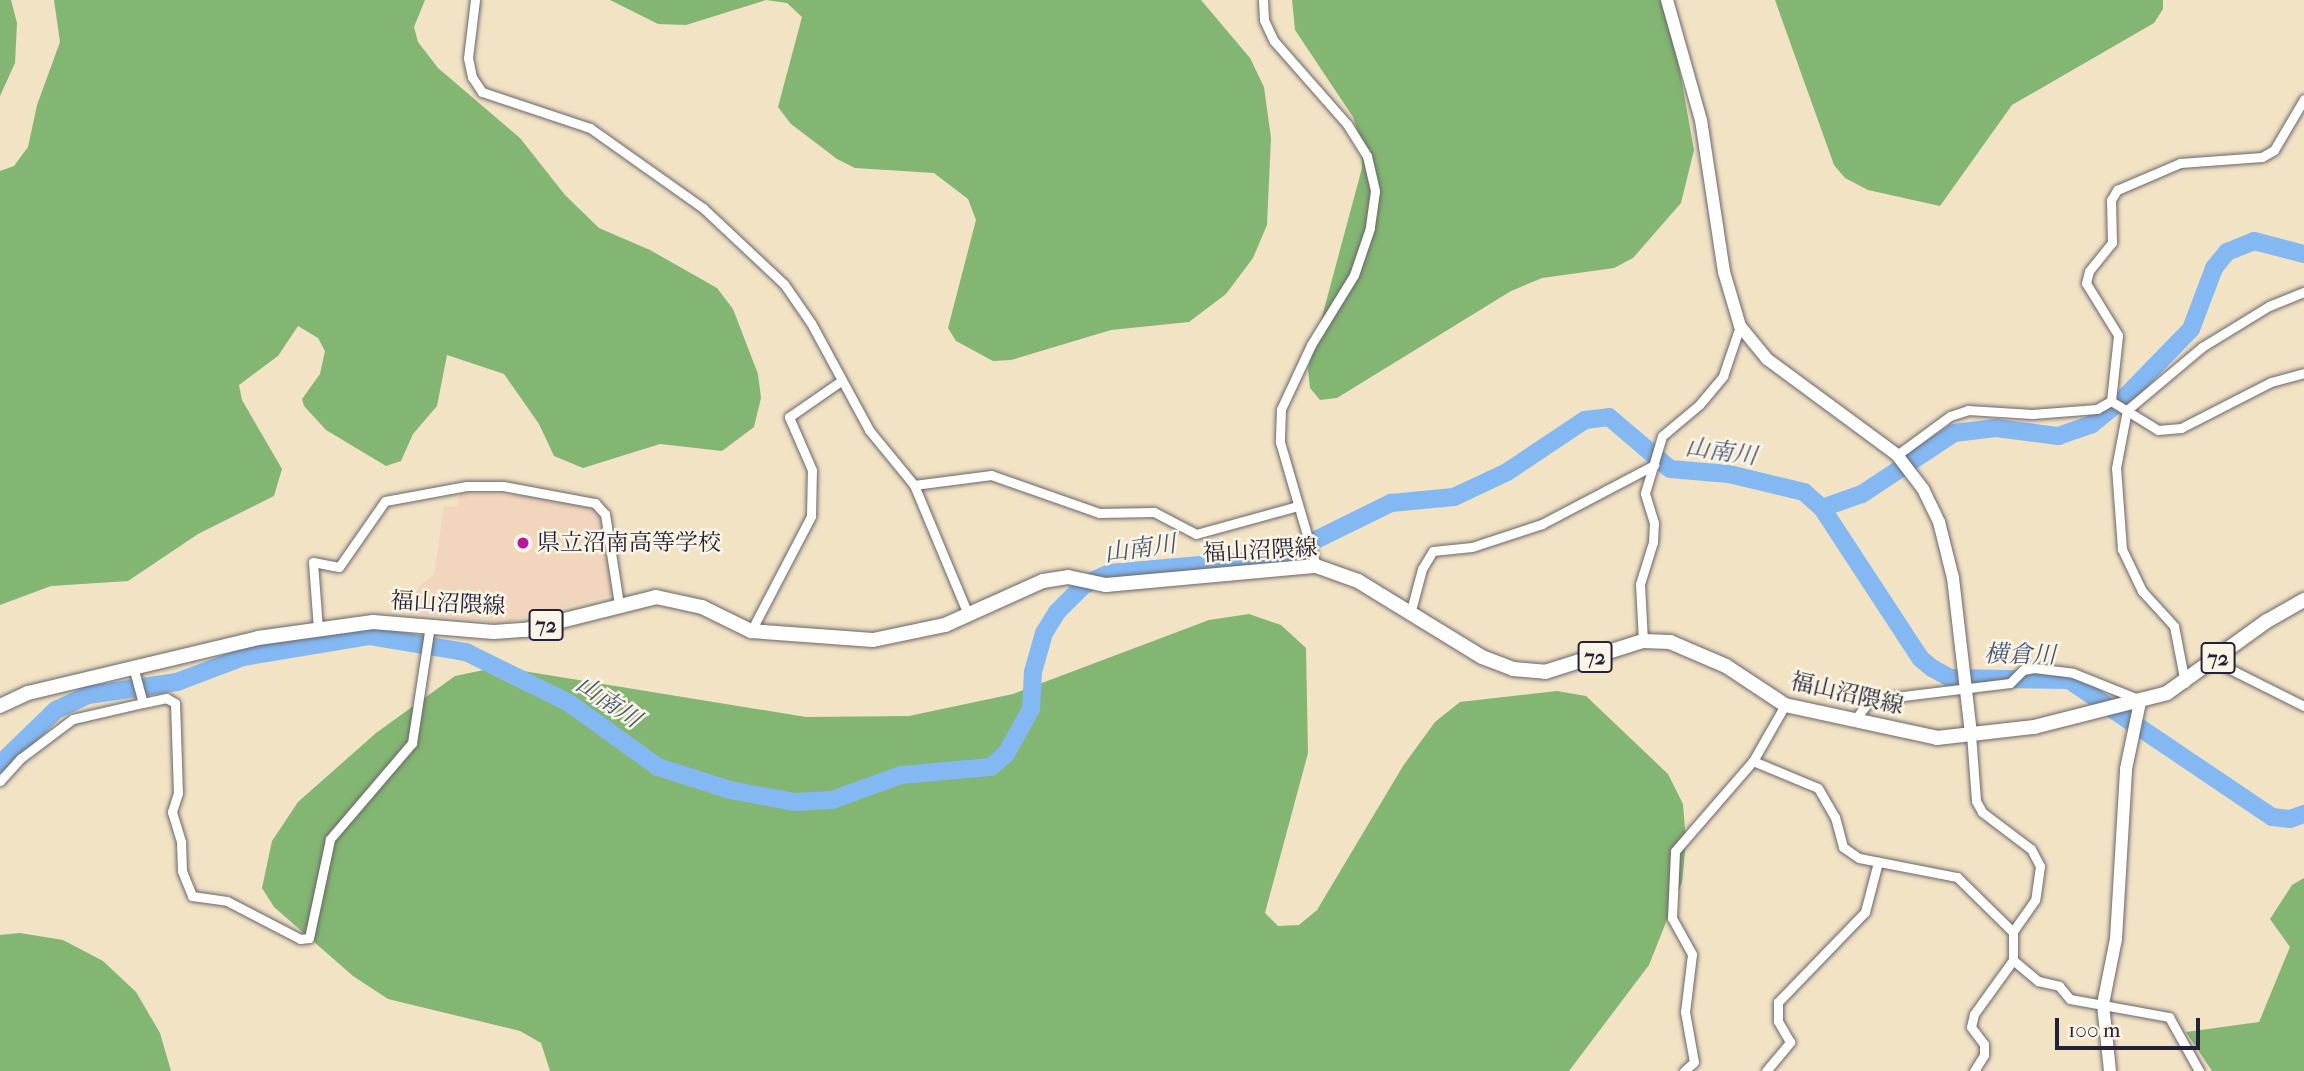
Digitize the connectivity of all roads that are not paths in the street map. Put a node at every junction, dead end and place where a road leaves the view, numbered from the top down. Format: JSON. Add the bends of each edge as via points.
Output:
{"nodes":[{"id":1,"x":475,"y":0,"type":"edge"},
{"id":2,"x":1263,"y":0,"type":"edge"},
{"id":3,"x":1667,"y":0,"type":"edge"},
{"id":4,"x":2304,"y":99,"type":"edge"},
{"id":5,"x":2304,"y":292,"type":"edge"},
{"id":6,"x":1740,"y":326,"type":"junction"},
{"id":7,"x":2304,"y":373,"type":"edge"},
{"id":8,"x":841,"y":382,"type":"junction"},
{"id":9,"x":2111,"y":401,"type":"junction"},
{"id":10,"x":2127,"y":410,"type":"junction"},
{"id":11,"x":1897,"y":455,"type":"junction"},
{"id":12,"x":1654,"y":466,"type":"junction"},
{"id":13,"x":914,"y":485,"type":"junction"},
{"id":14,"x":1298,"y":506,"type":"junction"},
{"id":15,"x":1316,"y":566,"type":"junction"},
{"id":16,"x":2304,"y":600,"type":"edge"},
{"id":17,"x":619,"y":604,"type":"junction"},
{"id":18,"x":968,"y":614,"type":"junction"},
{"id":19,"x":1410,"y":614,"type":"junction"},
{"id":20,"x":318,"y":629,"type":"junction"},
{"id":21,"x":429,"y":629,"type":"junction"},
{"id":22,"x":751,"y":631,"type":"junction"},
{"id":23,"x":1643,"y":642,"type":"junction"},
{"id":24,"x":2214,"y":661,"type":"junction"},
{"id":25,"x":136,"y":676,"type":"junction"},
{"id":26,"x":2185,"y":683,"type":"junction"},
{"id":27,"x":1967,"y":688,"type":"junction"},
{"id":28,"x":143,"y":701,"type":"junction"},
{"id":29,"x":1784,"y":705,"type":"junction"},
{"id":30,"x":0,"y":706,"type":"edge"},
{"id":31,"x":2304,"y":706,"type":"edge"},
{"id":32,"x":2133,"y":713,"type":"junction"},
{"id":33,"x":1854,"y":721,"type":"junction"},
{"id":34,"x":1971,"y":734,"type":"junction"},
{"id":35,"x":1753,"y":761,"type":"junction"},
{"id":36,"x":0,"y":781,"type":"edge"},
{"id":37,"x":1878,"y":862,"type":"junction"},
{"id":38,"x":2013,"y":932,"type":"junction"},
{"id":39,"x":2013,"y":960,"type":"junction"},
{"id":40,"x":2103,"y":1004,"type":"junction"},
{"id":41,"x":1684,"y":1071,"type":"edge"},
{"id":42,"x":1766,"y":1071,"type":"edge"},
{"id":43,"x":1973,"y":1071,"type":"edge"},
{"id":44,"x":2110,"y":1071,"type":"edge"},
{"id":45,"x":2199,"y":1071,"type":"edge"}],
"edges":[{"from":1,"to":8,"type":"street","via":[[468,58],[472,77],[482,92],[590,128],[703,208],[784,284],[811,323]]},
{"from":2,"to":14,"type":"street","via":[[1264,20],[1274,41],[1347,124],[1367,156],[1375,191],[1370,228],[1354,275],[1311,345],[1281,409],[1280,442]]},
{"from":3,"to":6,"type":"street","via":[[1700,120],[1724,272]]},
{"from":4,"to":9,"type":"street","via":[[2274,150],[2262,156],[2180,163],[2117,190],[2111,200],[2112,243],[2089,271],[2086,283],[2118,335]]},
{"from":5,"to":10,"type":"street","via":[[2269,306],[2203,347]]},
{"from":6,"to":11,"type":"street","via":[[1768,359]]},
{"from":6,"to":12,"type":"street","via":[[1723,376],[1699,405],[1662,436]]},
{"from":7,"to":10,"type":"street","via":[[2271,382],[2181,428],[2158,430],[2136,420]]},
{"from":8,"to":13,"type":"street","via":[[869,430]]},
{"from":8,"to":22,"type":"street","via":[[789,417],[812,470],[811,516],[788,568]]},
{"from":9,"to":10,"type":"street"},
{"from":9,"to":11,"type":"street","via":[[2097,409],[2032,414],[1968,410],[1950,416]]},
{"from":10,"to":26,"type":"street","via":[[2116,468],[2122,549],[2142,592],[2174,626]]},
{"from":11,"to":27,"type":"street","via":[[1939,522],[1953,578]]},
{"from":12,"to":19,"type":"street","via":[[1542,524],[1472,547],[1433,551],[1422,569]]},
{"from":12,"to":23,"type":"street","via":[[1645,493],[1654,523],[1640,584]]},
{"from":13,"to":14,"type":"street","via":[[991,475],[1099,513],[1153,512],[1196,534]]},
{"from":13,"to":18,"type":"street"},
{"from":14,"to":15,"type":"street"},
{"from":15,"to":18,"type":"main road","name":"福山沼隈線","number":"72","via":[[1043,581]]},
{"from":15,"to":19,"type":"main road","name":"福山沼隈線","number":"72","via":[[1358,581]]},
{"from":16,"to":24,"type":"main road","name":"福山沼隈線","number":"72"},
{"from":17,"to":20,"type":"street","via":[[605,514],[595,503],[503,486],[467,486],[384,501],[339,566],[313,562]]},
{"from":17,"to":21,"type":"main road","name":"福山沼隈線","number":"72","via":[[525,630]]},
{"from":17,"to":22,"type":"main road","name":"福山沼隈線","number":"72","via":[[656,597],[678,599]]},
{"from":18,"to":22,"type":"main road","name":"福山沼隈線","number":"72","via":[[909,635],[873,640]]},
{"from":19,"to":23,"type":"main road","name":"福山沼隈線","number":"72","via":[[1482,657],[1513,669],[1545,672]]},
{"from":20,"to":21,"type":"main road","name":"福山沼隈線","number":"72","via":[[373,622]]},
{"from":20,"to":25,"type":"main road","name":"福山沼隈線","number":"72","via":[[258,638]]},
{"from":21,"to":28,"type":"street","via":[[412,743],[330,839],[309,938],[300,939],[227,901],[192,896],[182,871],[181,842],[172,812],[178,793],[176,703],[166,698]]},
{"from":23,"to":29,"type":"main road","name":"福山沼隈線","number":"72","via":[[1670,642],[1698,651]]},
{"from":24,"to":26,"type":"main road","name":"福山沼隈線","number":"72"},
{"from":24,"to":31,"type":"street"},
{"from":25,"to":28,"type":"street"},
{"from":25,"to":30,"type":"main road","name":"福山沼隈線","number":"72","via":[[38,690]]},
{"from":26,"to":32,"type":"main road","name":"福山沼隈線","number":"72"},
{"from":27,"to":32,"type":"street","via":[[2010,683],[2023,670],[2043,668],[2073,673]]},
{"from":27,"to":33,"type":"street","via":[[1870,700]]},
{"from":27,"to":34,"type":"street"},
{"from":28,"to":36,"type":"street","via":[[73,719],[49,734]]},
{"from":29,"to":33,"type":"main road","name":"福山沼隈線","number":"72"},
{"from":29,"to":35,"type":"street"},
{"from":32,"to":34,"type":"main road","name":"福山沼隈線","number":"72","via":[[2098,709],[2034,727]]},
{"from":32,"to":40,"type":"street","via":[[2116,939]]},
{"from":33,"to":34,"type":"main road","name":"福山沼隈線","number":"72","via":[[1937,738]]},
{"from":34,"to":38,"type":"street","via":[[1976,801],[1982,812],[2031,849],[2040,866],[2035,900]]},
{"from":35,"to":37,"type":"street","via":[[1818,788],[1835,817],[1843,847],[1859,858]]},
{"from":35,"to":41,"type":"street","via":[[1675,851],[1672,918],[1692,954],[1685,1012],[1694,1062]]},
{"from":37,"to":38,"type":"street","via":[[1957,877]]},
{"from":37,"to":42,"type":"street","via":[[1865,912],[1778,1002],[1779,1021],[1790,1042]]},
{"from":38,"to":39,"type":"street"},
{"from":39,"to":40,"type":"street","via":[[2038,981],[2059,986],[2070,999]]},
{"from":39,"to":43,"type":"street","via":[[1974,1014],[1971,1027],[1984,1044],[1984,1055]]},
{"from":40,"to":44,"type":"street"},
{"from":40,"to":45,"type":"street","via":[[2169,1017]]}]}
